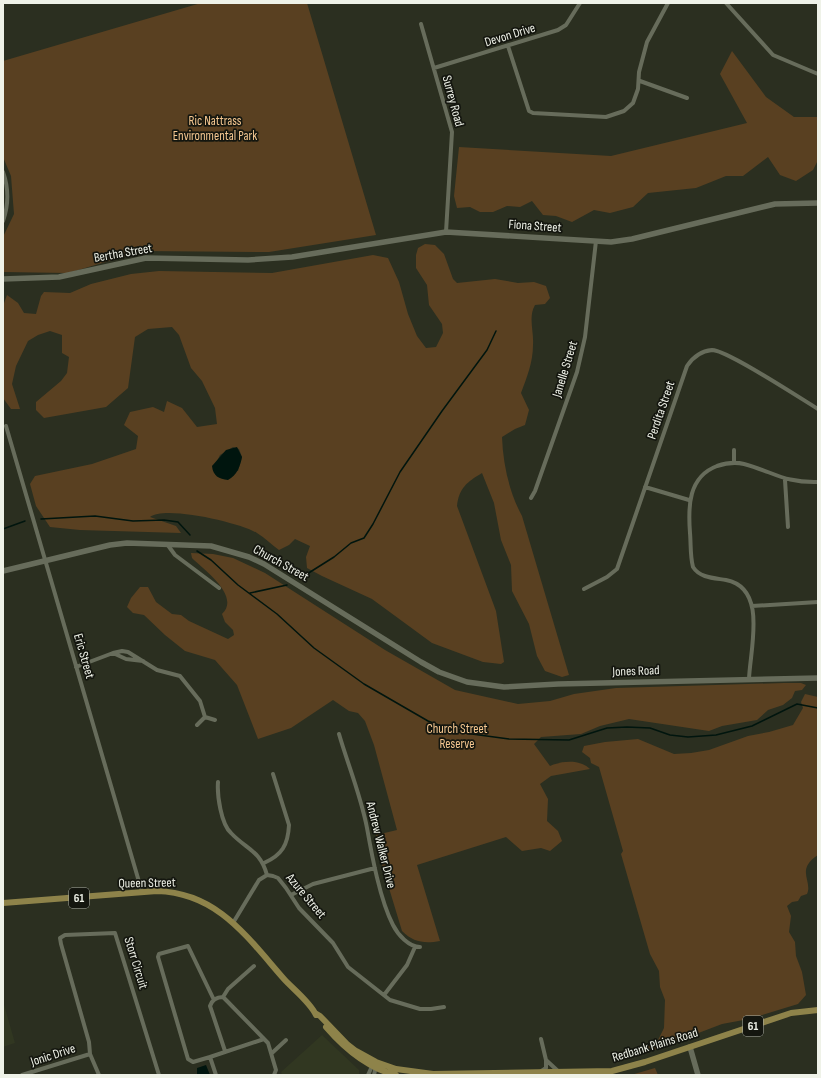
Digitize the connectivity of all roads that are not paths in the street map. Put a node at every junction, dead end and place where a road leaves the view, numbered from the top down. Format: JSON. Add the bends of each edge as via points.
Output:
{"nodes":[{"id":1,"x":580,"y":3,"type":"edge"},
{"id":2,"x":668,"y":3,"type":"edge"},
{"id":3,"x":726,"y":3,"type":"edge"},
{"id":4,"x":422,"y":24,"type":"dead end"},
{"id":5,"x":508,"y":46,"type":"junction"},
{"id":6,"x":434,"y":68,"type":"junction"},
{"id":7,"x":818,"y":74,"type":"edge"},
{"id":8,"x":640,"y":81,"type":"junction"},
{"id":9,"x":687,"y":98,"type":"dead end"},
{"id":10,"x":3,"y":172,"type":"edge"},
{"id":11,"x":818,"y":203,"type":"edge"},
{"id":12,"x":3,"y":221,"type":"edge"},
{"id":13,"x":446,"y":232,"type":"junction"},
{"id":14,"x":596,"y":241,"type":"junction"},
{"id":15,"x":248,"y":260,"type":"joint"},
{"id":16,"x":3,"y":279,"type":"edge"},
{"id":17,"x":818,"y":408,"type":"edge"},
{"id":18,"x":6,"y":426,"type":"dead end"},
{"id":19,"x":734,"y":450,"type":"dead end"},
{"id":20,"x":734,"y":463,"type":"junction"},
{"id":21,"x":785,"y":480,"type":"junction"},
{"id":22,"x":818,"y":482,"type":"edge"},
{"id":23,"x":645,"y":487,"type":"junction"},
{"id":24,"x":531,"y":498,"type":"dead end"},
{"id":25,"x":689,"y":500,"type":"junction"},
{"id":26,"x":788,"y":527,"type":"dead end"},
{"id":27,"x":167,"y":544,"type":"junction"},
{"id":28,"x":46,"y":562,"type":"junction"},
{"id":29,"x":3,"y":571,"type":"edge"},
{"id":30,"x":218,"y":588,"type":"dead end"},
{"id":31,"x":584,"y":589,"type":"dead end"},
{"id":32,"x":818,"y":602,"type":"edge"},
{"id":33,"x":752,"y":606,"type":"junction"},
{"id":34,"x":114,"y":653,"type":"junction"},
{"id":35,"x":143,"y":661,"type":"junction"},
{"id":36,"x":76,"y":667,"type":"junction"},
{"id":37,"x":818,"y":678,"type":"edge"},
{"id":38,"x":456,"y":679,"type":"joint"},
{"id":39,"x":749,"y":680,"type":"junction"},
{"id":40,"x":205,"y":717,"type":"junction"},
{"id":41,"x":215,"y":720,"type":"dead end"},
{"id":42,"x":197,"y":725,"type":"dead end"},
{"id":43,"x":339,"y":734,"type":"dead end"},
{"id":44,"x":273,"y":774,"type":"dead end"},
{"id":45,"x":218,"y":782,"type":"dead end"},
{"id":46,"x":264,"y":863,"type":"junction"},
{"id":47,"x":375,"y":868,"type":"junction"},
{"id":48,"x":267,"y":875,"type":"junction"},
{"id":49,"x":142,"y":892,"type":"junction"},
{"id":50,"x":291,"y":895,"type":"junction"},
{"id":51,"x":3,"y":903,"type":"edge"},
{"id":52,"x":233,"y":924,"type":"junction"},
{"id":53,"x":414,"y":947,"type":"junction"},
{"id":54,"x":420,"y":947,"type":"dead end"},
{"id":55,"x":254,"y":966,"type":"dead end"},
{"id":56,"x":384,"y":995,"type":"junction"},
{"id":57,"x":223,"y":997,"type":"junction"},
{"id":58,"x":214,"y":1000,"type":"junction"},
{"id":59,"x":444,"y":1007,"type":"dead end"},
{"id":60,"x":818,"y":1010,"type":"edge"},
{"id":61,"x":264,"y":1039,"type":"junction"},
{"id":62,"x":541,"y":1039,"type":"dead end"},
{"id":63,"x":286,"y":1040,"type":"dead end"},
{"id":64,"x":690,"y":1047,"type":"junction"},
{"id":65,"x":225,"y":1051,"type":"junction"},
{"id":66,"x":272,"y":1053,"type":"junction"},
{"id":67,"x":90,"y":1054,"type":"junction"},
{"id":68,"x":210,"y":1057,"type":"junction"},
{"id":69,"x":546,"y":1060,"type":"junction"},
{"id":70,"x":375,"y":1065,"type":"junction"},
{"id":71,"x":540,"y":1072,"type":"junction"},
{"id":72,"x":560,"y":1072,"type":"junction"},
{"id":73,"x":469,"y":1073,"type":"joint"},
{"id":74,"x":501,"y":1074,"type":"edge"},
{"id":75,"x":22,"y":1075,"type":"edge"},
{"id":76,"x":99,"y":1075,"type":"edge"},
{"id":77,"x":159,"y":1075,"type":"edge"},
{"id":78,"x":216,"y":1075,"type":"edge"},
{"id":79,"x":274,"y":1075,"type":"edge"},
{"id":80,"x":368,"y":1075,"type":"edge"},
{"id":81,"x":374,"y":1075,"type":"edge"},
{"id":82,"x":396,"y":1075,"type":"edge"},
{"id":83,"x":432,"y":1075,"type":"edge"},
{"id":84,"x":698,"y":1075,"type":"edge"}],
"edges":[{"from":1,"to":5,"type":"street","name":"Devon Drive","via":[[566,25],[558,30]]},
{"from":2,"to":8,"type":"street","via":[[647,42],[639,72]]},
{"from":3,"to":7,"type":"street","via":[[773,55]]},
{"from":4,"to":6,"type":"street","name":"Surrey Road"},
{"from":5,"to":6,"type":"street","name":"Devon Drive"},
{"from":5,"to":8,"type":"street","via":[[526,107],[532,113],[606,118],[624,111],[633,103]]},
{"from":6,"to":13,"type":"street","name":"Surrey Road","via":[[452,132]]},
{"from":8,"to":9,"type":"street"},
{"from":10,"to":12,"type":"street","via":[[8,195]]},
{"from":11,"to":14,"type":"street","name":"Fiona Street","via":[[775,204],[632,239]]},
{"from":13,"to":14,"type":"street","name":"Fiona Street"},
{"from":13,"to":15,"type":"street","name":"Fiona Street","via":[[292,257]]},
{"from":14,"to":24,"type":"street","name":"Janelle Street","via":[[585,338],[576,372]]},
{"from":15,"to":16,"type":"street","name":"Bertha Street","via":[[146,258],[59,277]]},
{"from":17,"to":23,"type":"street","name":"Perdita Street","via":[[722,352],[704,351],[693,358],[687,366]]},
{"from":18,"to":28,"type":"street","name":"Eric Street"},
{"from":19,"to":20,"type":"street"},
{"from":20,"to":21,"type":"street","via":[[744,464]]},
{"from":20,"to":25,"type":"street","via":[[711,468],[702,475]]},
{"from":21,"to":22,"type":"street"},
{"from":21,"to":26,"type":"street"},
{"from":23,"to":25,"type":"street"},
{"from":23,"to":31,"type":"street","name":"Perdita Street","via":[[617,569]]},
{"from":25,"to":33,"type":"street","via":[[692,567],[703,576],[732,581],[740,586],[747,592]]},
{"from":27,"to":28,"type":"street","name":"Church Street","via":[[110,545]]},
{"from":27,"to":30,"type":"street","via":[[175,555]]},
{"from":27,"to":38,"type":"street","name":"Church Street","via":[[211,546],[249,557],[421,662]]},
{"from":28,"to":29,"type":"street","name":"Church Street"},
{"from":28,"to":36,"type":"street","name":"Eric Street"},
{"from":32,"to":33,"type":"street"},
{"from":33,"to":39,"type":"street"},
{"from":34,"to":35,"type":"street","via":[[126,659]]},
{"from":34,"to":35,"type":"street","via":[[128,652]]},
{"from":34,"to":36,"type":"street"},
{"from":35,"to":40,"type":"street","via":[[157,670],[180,676],[200,701]]},
{"from":36,"to":49,"type":"street","name":"Eric Street"},
{"from":37,"to":39,"type":"street","name":"Jones Road"},
{"from":38,"to":39,"type":"street","name":"Jones Road","via":[[504,687]]},
{"from":40,"to":41,"type":"street"},
{"from":40,"to":42,"type":"street"},
{"from":43,"to":47,"type":"street","name":"Andrew Walker Drive","via":[[367,827]]},
{"from":44,"to":46,"type":"street","via":[[289,825],[283,849],[276,858]]},
{"from":45,"to":46,"type":"street","via":[[217,796],[229,832]]},
{"from":46,"to":48,"type":"street"},
{"from":47,"to":50,"type":"street","via":[[313,884]]},
{"from":47,"to":53,"type":"street","name":"Andrew Walker Drive","via":[[392,924]]},
{"from":48,"to":50,"type":"street","name":"Azure Street","via":[[278,878]]},
{"from":48,"to":52,"type":"street","name":"Azure Street","via":[[258,880]]},
{"from":49,"to":51,"type":"main road","name":"Queen Street","number":"61"},
{"from":49,"to":52,"type":"main road","name":"Queen Street","number":"61","via":[[172,892],[198,898]]},
{"from":50,"to":56,"type":"street","name":"Azure Street","via":[[299,908],[333,943],[348,967]]},
{"from":52,"to":70,"type":"main road","name":"Queen Street","number":"61","via":[[315,1013]]},
{"from":53,"to":54,"type":"street"},
{"from":53,"to":56,"type":"street","via":[[407,966]]},
{"from":55,"to":57,"type":"street","via":[[228,989]]},
{"from":56,"to":59,"type":"street","name":"Azure Street","via":[[390,1000],[411,1007]]},
{"from":57,"to":58,"type":"street"},
{"from":57,"to":61,"type":"street"},
{"from":58,"to":65,"type":"street","via":[[210,1006]]},
{"from":58,"to":68,"type":"street","via":[[188,946],[159,954],[188,1059],[193,1062]]},
{"from":60,"to":64,"type":"main road","name":"Redbank Plains Road","number":"61","via":[[791,1012]]},
{"from":61,"to":65,"type":"street"},
{"from":61,"to":66,"type":"street"},
{"from":62,"to":69,"type":"street"},
{"from":63,"to":66,"type":"street"},
{"from":64,"to":72,"type":"main road","name":"Redbank Plains Road","number":"61","via":[[612,1071]]},
{"from":64,"to":84,"type":"street"},
{"from":65,"to":68,"type":"street"},
{"from":66,"to":79,"type":"street","via":[[276,1070]]},
{"from":67,"to":75,"type":"street","name":"Jonic Drive"},
{"from":67,"to":76,"type":"street","name":"Storr Circuit"},
{"from":67,"to":77,"type":"street","name":"Storr Circuit","via":[[89,1042],[60,938],[65,935],[111,932],[118,937]]},
{"from":68,"to":78,"type":"street"},
{"from":69,"to":71,"type":"street","via":[[546,1068]]},
{"from":69,"to":72,"type":"street"},
{"from":70,"to":80,"type":"street"},
{"from":70,"to":81,"type":"street"},
{"from":70,"to":82,"type":"main road","name":"Queen Street","number":"61"},
{"from":70,"to":83,"type":"main road","name":"Queen Street","number":"61"},
{"from":71,"to":72,"type":"main road","name":"Redbank Plains Road","number":"61"},
{"from":71,"to":74,"type":"main road","name":"Redbank Plains Road","number":"61"},
{"from":73,"to":74,"type":"main road","name":"Redbank Plains Road","number":"61"},
{"from":73,"to":83,"type":"main road","name":"Queen Street","number":"61"}]}
